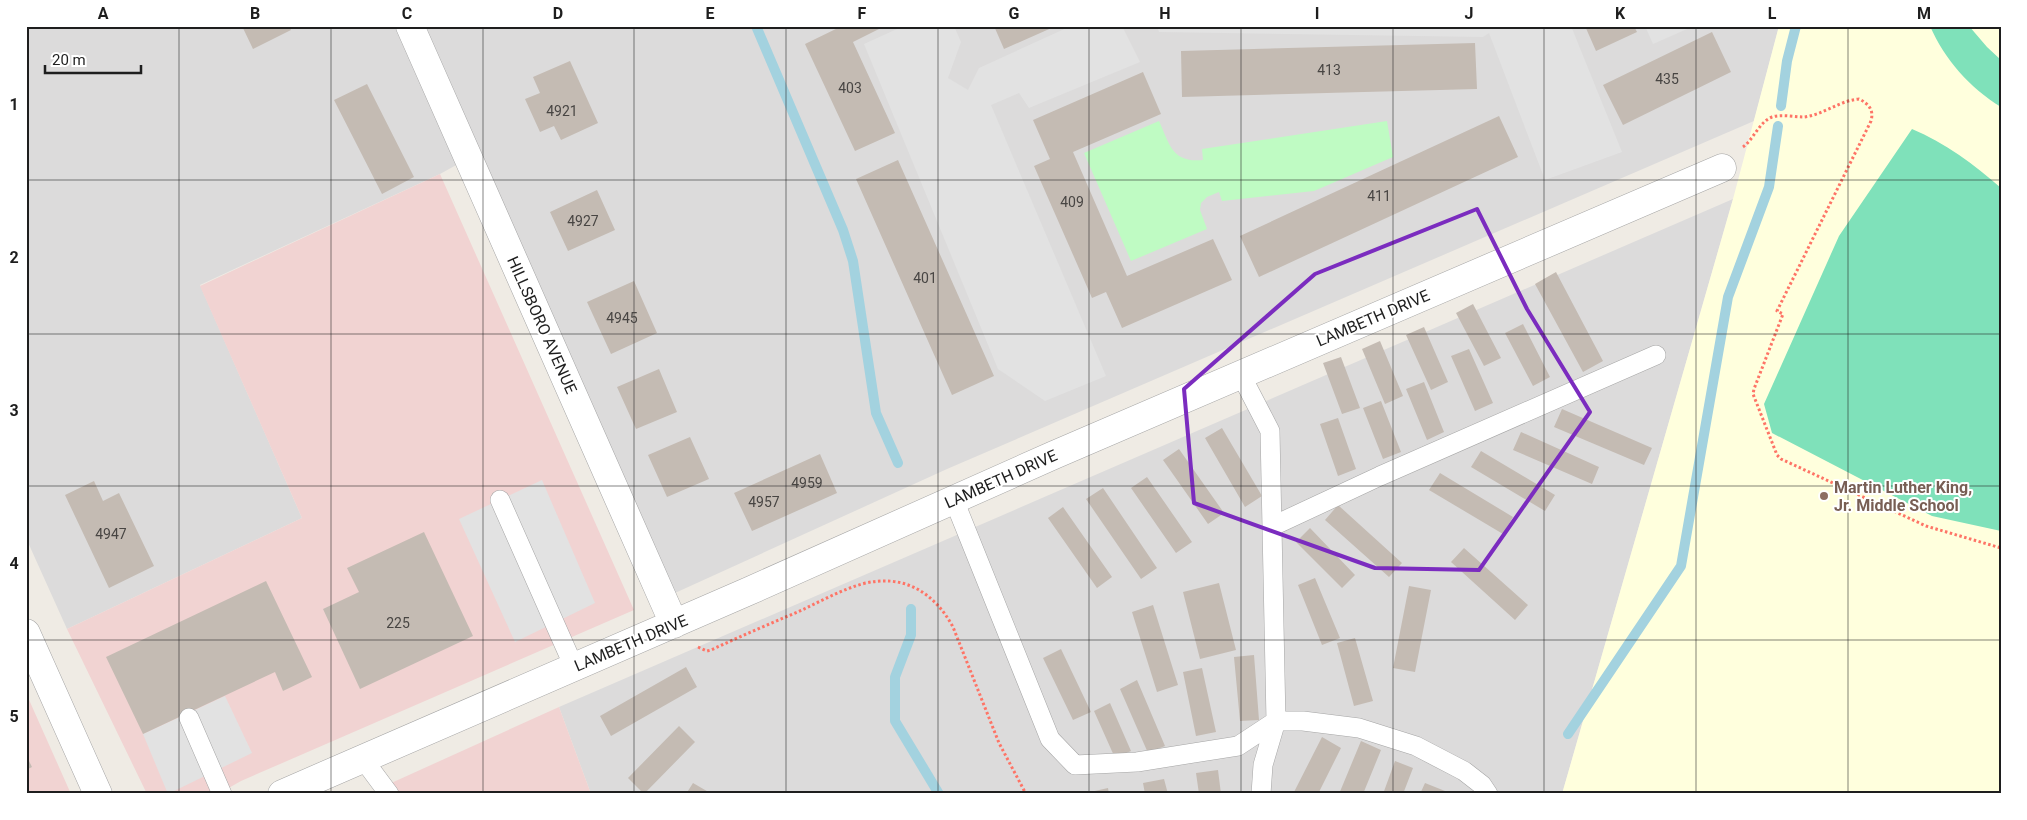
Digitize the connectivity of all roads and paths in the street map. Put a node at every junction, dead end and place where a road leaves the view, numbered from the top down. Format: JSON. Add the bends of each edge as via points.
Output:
{"nodes":[{"id":1,"x":410,"y":26,"type":"edge"},
{"id":2,"x":1722,"y":168,"type":"joint"},
{"id":3,"x":1656,"y":355,"type":"dead end"},
{"id":4,"x":1241,"y":375,"type":"junction"},
{"id":5,"x":500,"y":500,"type":"dead end"},
{"id":6,"x":949,"y":503,"type":"junction"},
{"id":7,"x":1273,"y":526,"type":"junction"},
{"id":8,"x":2001,"y":548,"type":"edge"},
{"id":9,"x":674,"y":624,"type":"junction"},
{"id":10,"x":26,"y":633,"type":"edge"},
{"id":11,"x":696,"y":645,"type":"dead end"},
{"id":12,"x":574,"y":667,"type":"junction"},
{"id":13,"x":189,"y":718,"type":"dead end"},
{"id":14,"x":1276,"y":721,"type":"junction"},
{"id":15,"x":363,"y":759,"type":"junction"},
{"id":16,"x":1026,"y":793,"type":"edge"},
{"id":17,"x":98,"y":794,"type":"edge"},
{"id":18,"x":222,"y":794,"type":"edge"},
{"id":19,"x":282,"y":794,"type":"edge"},
{"id":20,"x":389,"y":794,"type":"edge"},
{"id":21,"x":1261,"y":794,"type":"edge"},
{"id":22,"x":1488,"y":794,"type":"edge"}],
"edges":[{"from":1,"to":9,"type":"street","name":"HILLSBORO AVENUE"},
{"from":2,"to":4,"type":"street","name":"LAMBETH DRIVE"},
{"from":2,"to":8,"type":"path","via":[[1730,155],[1750,141],[1773,117],[1815,114],[1848,100],[1858,99],[1870,107],[1871,121],[1778,311],[1783,314],[1753,394],[1773,449],[1781,459],[1926,526]]},
{"from":3,"to":7,"type":"lane"},
{"from":4,"to":6,"type":"street","name":"LAMBETH DRIVE"},
{"from":4,"to":7,"type":"lane","via":[[1270,432]]},
{"from":5,"to":12,"type":"lane"},
{"from":6,"to":9,"type":"street","name":"LAMBETH DRIVE"},
{"from":6,"to":14,"type":"lane","via":[[1050,739],[1075,765],[1136,762],[1238,746]]},
{"from":7,"to":14,"type":"lane"},
{"from":9,"to":12,"type":"street","name":"LAMBETH DRIVE"},
{"from":10,"to":17,"type":"street"},
{"from":11,"to":16,"type":"path","via":[[711,650],[862,584],[892,581],[920,589],[946,613],[999,743]]},
{"from":12,"to":15,"type":"street","name":"LAMBETH DRIVE"},
{"from":13,"to":18,"type":"lane"},
{"from":14,"to":21,"type":"lane","via":[[1263,765]]},
{"from":14,"to":22,"type":"lane","via":[[1359,728],[1416,746],[1464,771]]},
{"from":15,"to":19,"type":"street","name":"LAMBETH DRIVE"},
{"from":15,"to":20,"type":"lane"}]}
